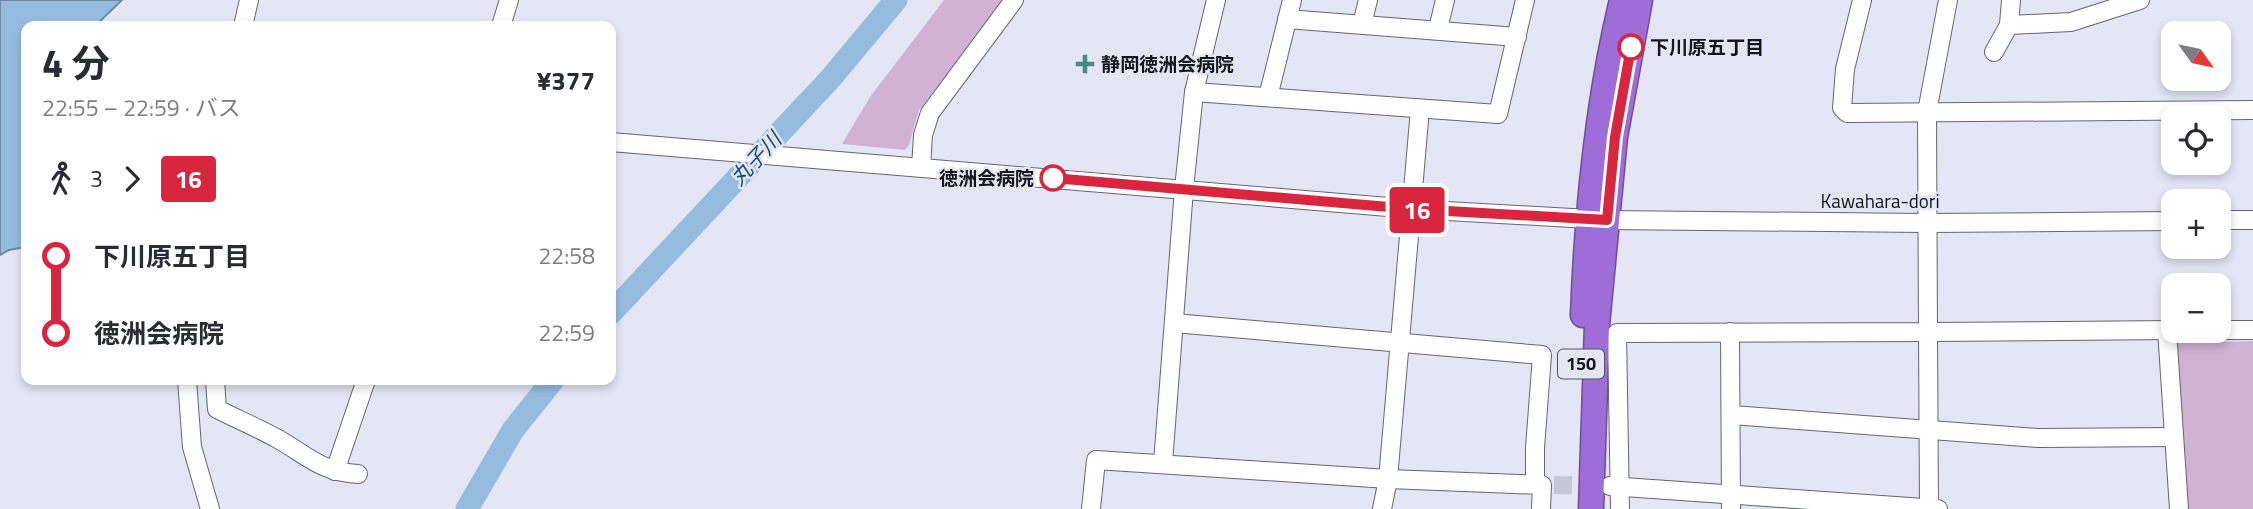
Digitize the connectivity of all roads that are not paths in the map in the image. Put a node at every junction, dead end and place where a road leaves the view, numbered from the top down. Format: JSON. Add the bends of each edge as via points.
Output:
{"nodes":[{"id":1,"x":249,"y":0,"type":"edge"},
{"id":2,"x":509,"y":0,"type":"edge"},
{"id":3,"x":1014,"y":0,"type":"edge"},
{"id":4,"x":1216,"y":0,"type":"edge"},
{"id":5,"x":1292,"y":0,"type":"edge"},
{"id":6,"x":1368,"y":0,"type":"edge"},
{"id":7,"x":1445,"y":0,"type":"edge"},
{"id":8,"x":1525,"y":0,"type":"edge"},
{"id":9,"x":1622,"y":0,"type":"edge"},
{"id":10,"x":1640,"y":0,"type":"edge"},
{"id":11,"x":1862,"y":0,"type":"edge"},
{"id":12,"x":1948,"y":0,"type":"edge"},
{"id":13,"x":2011,"y":0,"type":"edge"},
{"id":14,"x":2140,"y":0,"type":"edge"},
{"id":15,"x":1287,"y":19,"type":"junction"},
{"id":16,"x":244,"y":21,"type":"edge"},
{"id":17,"x":503,"y":21,"type":"edge"},
{"id":18,"x":1362,"y":24,"type":"junction"},
{"id":19,"x":2009,"y":25,"type":"junction"},
{"id":20,"x":1438,"y":29,"type":"junction"},
{"id":21,"x":1517,"y":37,"type":"junction"},
{"id":22,"x":1994,"y":52,"type":"dead end"},
{"id":23,"x":1195,"y":92,"type":"junction"},
{"id":24,"x":1268,"y":97,"type":"junction"},
{"id":25,"x":1420,"y":109,"type":"junction"},
{"id":26,"x":2253,"y":110,"type":"edge"},
{"id":27,"x":1927,"y":112,"type":"junction"},
{"id":28,"x":616,"y":142,"type":"edge"},
{"id":29,"x":921,"y":167,"type":"junction"},
{"id":30,"x":1184,"y":188,"type":"junction"},
{"id":31,"x":1412,"y":209,"type":"junction"},
{"id":32,"x":1597,"y":219,"type":"junction"},
{"id":33,"x":2231,"y":220,"type":"edge"},
{"id":34,"x":2253,"y":220,"type":"edge"},
{"id":35,"x":2161,"y":221,"type":"edge"},
{"id":36,"x":1926,"y":223,"type":"junction"},
{"id":37,"x":1174,"y":323,"type":"junction"},
{"id":38,"x":2161,"y":330,"type":"edge"},
{"id":39,"x":2231,"y":330,"type":"edge"},
{"id":40,"x":2253,"y":330,"type":"edge"},
{"id":41,"x":1730,"y":332,"type":"junction"},
{"id":42,"x":1928,"y":332,"type":"junction"},
{"id":43,"x":1400,"y":343,"type":"junction"},
{"id":44,"x":2170,"y":343,"type":"edge"},
{"id":45,"x":187,"y":385,"type":"edge"},
{"id":46,"x":204,"y":385,"type":"edge"},
{"id":47,"x":216,"y":385,"type":"edge"},
{"id":48,"x":364,"y":385,"type":"edge"},
{"id":49,"x":217,"y":399,"type":"junction"},
{"id":50,"x":1732,"y":415,"type":"junction"},
{"id":51,"x":1928,"y":430,"type":"junction"},
{"id":52,"x":2174,"y":437,"type":"junction"},
{"id":53,"x":1163,"y":463,"type":"junction"},
{"id":54,"x":335,"y":471,"type":"junction"},
{"id":55,"x":358,"y":474,"type":"dead end"},
{"id":56,"x":1388,"y":479,"type":"junction"},
{"id":57,"x":1544,"y":485,"type":"junction"},
{"id":58,"x":1614,"y":486,"type":"junction"},
{"id":59,"x":1732,"y":501,"type":"edge"},
{"id":60,"x":1831,"y":505,"type":"edge"},
{"id":61,"x":210,"y":509,"type":"edge"},
{"id":62,"x":1091,"y":509,"type":"edge"},
{"id":63,"x":1382,"y":509,"type":"edge"},
{"id":64,"x":1541,"y":509,"type":"edge"},
{"id":65,"x":1576,"y":509,"type":"edge"},
{"id":66,"x":1591,"y":509,"type":"edge"},
{"id":67,"x":1620,"y":509,"type":"edge"},
{"id":68,"x":1929,"y":509,"type":"edge"},
{"id":69,"x":1938,"y":509,"type":"edge"},
{"id":70,"x":2179,"y":509,"type":"edge"}],
"edges":[{"from":1,"to":16,"type":"street"},
{"from":2,"to":17,"type":"street"},
{"from":3,"to":29,"type":"street","via":[[929,113]]},
{"from":4,"to":23,"type":"street"},
{"from":5,"to":15,"type":"street"},
{"from":6,"to":18,"type":"street"},
{"from":7,"to":20,"type":"street"},
{"from":8,"to":21,"type":"street"},
{"from":9,"to":32,"type":"highway","number":"150","via":[[1609,58]]},
{"from":10,"to":32,"type":"highway","number":"150"},
{"from":11,"to":27,"type":"street","via":[[1845,69],[1842,108],[1847,113]]},
{"from":12,"to":27,"type":"street"},
{"from":13,"to":19,"type":"street"},
{"from":14,"to":19,"type":"street","via":[[2071,22]]},
{"from":15,"to":18,"type":"street"},
{"from":15,"to":24,"type":"street"},
{"from":18,"to":20,"type":"street"},
{"from":19,"to":22,"type":"street"},
{"from":20,"to":21,"type":"street"},
{"from":21,"to":25,"type":"street","via":[[1498,114]]},
{"from":23,"to":24,"type":"street"},
{"from":23,"to":30,"type":"street"},
{"from":24,"to":25,"type":"street"},
{"from":25,"to":31,"type":"street"},
{"from":26,"to":27,"type":"street"},
{"from":27,"to":36,"type":"street"},
{"from":28,"to":29,"type":"street","name":"Kawahara-dori"},
{"from":29,"to":30,"type":"street","name":"Kawahara-dori"},
{"from":30,"to":31,"type":"street","name":"Kawahara-dori"},
{"from":30,"to":37,"type":"street"},
{"from":31,"to":32,"type":"street","name":"Kawahara-dori"},
{"from":31,"to":43,"type":"street"},
{"from":32,"to":36,"type":"street","name":"Kawahara-dori"},
{"from":32,"to":65,"type":"highway","number":"150"},
{"from":32,"to":66,"type":"highway","number":"150"},
{"from":33,"to":34,"type":"street"},
{"from":35,"to":36,"type":"street","name":"Kawahara-dori"},
{"from":36,"to":42,"type":"street"},
{"from":37,"to":43,"type":"street"},
{"from":37,"to":53,"type":"street"},
{"from":38,"to":42,"type":"street"},
{"from":39,"to":40,"type":"street"},
{"from":41,"to":42,"type":"street"},
{"from":41,"to":50,"type":"street"},
{"from":41,"to":58,"type":"street","via":[[1617,333]]},
{"from":42,"to":51,"type":"street"},
{"from":43,"to":56,"type":"street"},
{"from":43,"to":57,"type":"street","via":[[1542,355],[1535,449]]},
{"from":44,"to":52,"type":"street"},
{"from":45,"to":61,"type":"street","via":[[192,447]]},
{"from":46,"to":49,"type":"street"},
{"from":47,"to":49,"type":"street"},
{"from":48,"to":54,"type":"street"},
{"from":49,"to":54,"type":"street","via":[[218,409]]},
{"from":50,"to":51,"type":"street"},
{"from":50,"to":59,"type":"street"},
{"from":51,"to":52,"type":"street","via":[[2038,438]]},
{"from":51,"to":68,"type":"street"},
{"from":52,"to":70,"type":"street"},
{"from":53,"to":56,"type":"street"},
{"from":53,"to":62,"type":"street","via":[[1096,460]]},
{"from":54,"to":55,"type":"street"},
{"from":56,"to":57,"type":"street"},
{"from":56,"to":63,"type":"street"},
{"from":57,"to":64,"type":"street"},
{"from":58,"to":59,"type":"street"},
{"from":58,"to":67,"type":"street"},
{"from":59,"to":60,"type":"street"},
{"from":60,"to":68,"type":"street"},
{"from":68,"to":69,"type":"street"}]}
